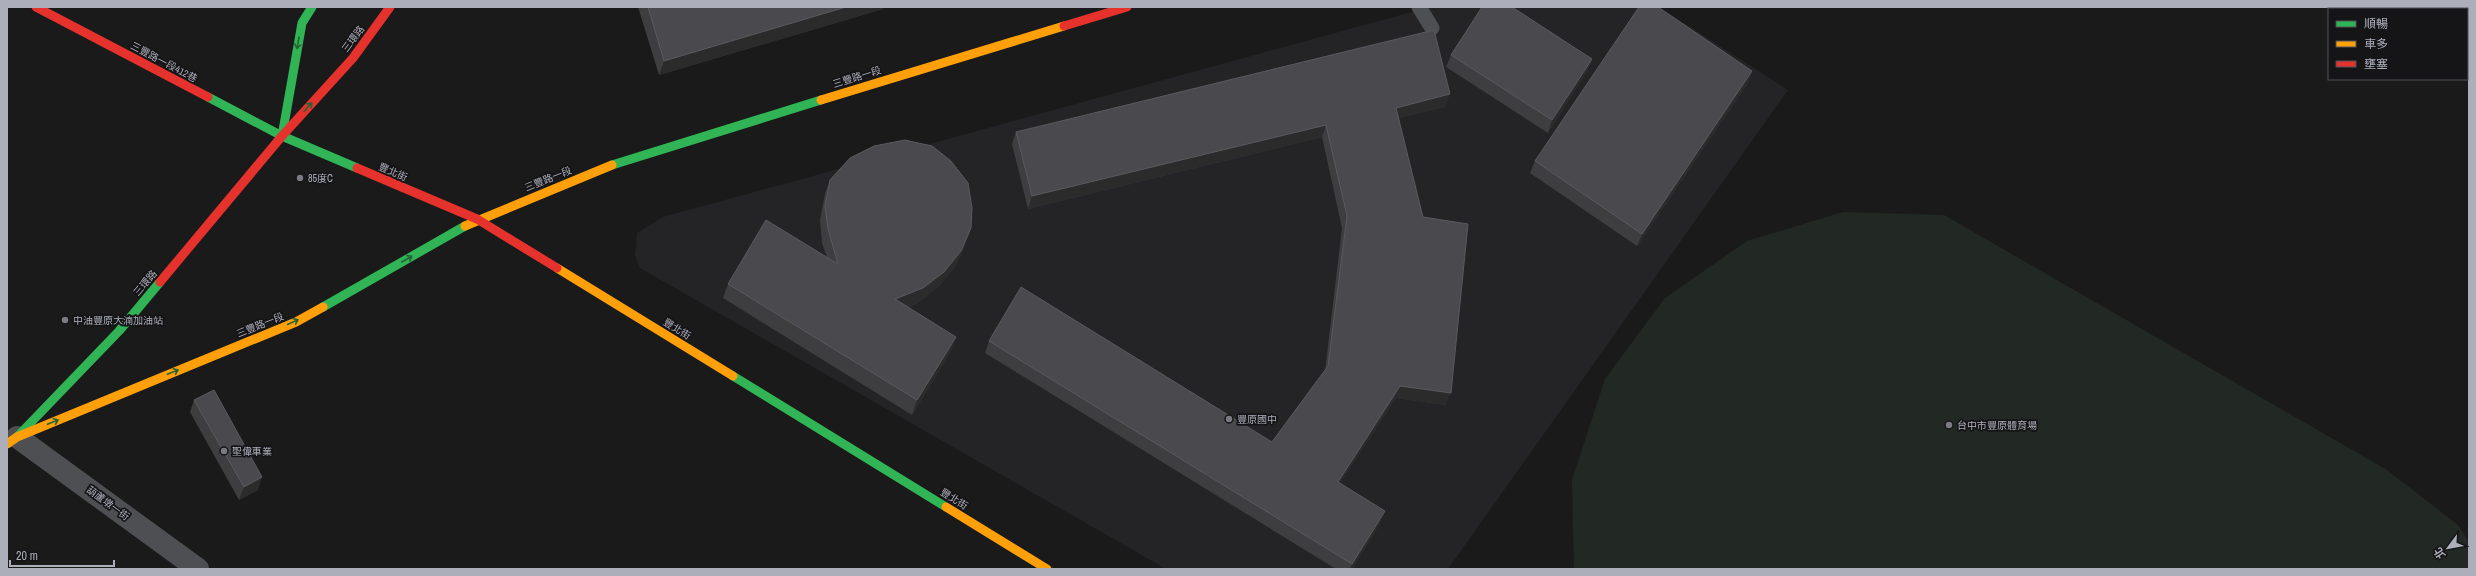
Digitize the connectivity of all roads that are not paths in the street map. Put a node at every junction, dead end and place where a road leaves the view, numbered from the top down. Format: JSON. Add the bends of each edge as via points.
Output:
{"nodes":[{"id":1,"x":36,"y":7,"type":"edge"},
{"id":2,"x":312,"y":7,"type":"edge"},
{"id":3,"x":390,"y":7,"type":"edge"},
{"id":4,"x":1127,"y":7,"type":"edge"},
{"id":5,"x":1419,"y":7,"type":"edge"},
{"id":6,"x":1432,"y":28,"type":"dead end"},
{"id":7,"x":282,"y":136,"type":"junction"},
{"id":8,"x":477,"y":219,"type":"junction"},
{"id":9,"x":12,"y":440,"type":"edge"},
{"id":10,"x":198,"y":569,"type":"edge"},
{"id":11,"x":1047,"y":569,"type":"edge"}],
"edges":[{"from":1,"to":7,"type":"street","name":"三豐路一段412巷"},
{"from":2,"to":7,"type":"street","name":"三環路","one_way":true,"via":[[302,23]]},
{"from":7,"to":3,"type":"street","name":"三環路","one_way":true,"via":[[353,58]]},
{"from":4,"to":8,"type":"street","name":"三豐路一段","via":[[629,158]]},
{"from":5,"to":6,"type":"lane"},
{"from":7,"to":8,"type":"street","name":"豐北街"},
{"from":7,"to":9,"type":"street","name":"三環路","via":[[119,331]]},
{"from":9,"to":8,"type":"street","name":"三豐路一段","one_way":true,"via":[[296,322]]},
{"from":8,"to":11,"type":"street","name":"豐北街"},
{"from":9,"to":10,"type":"street","name":"葫蘆墩一街"}]}
